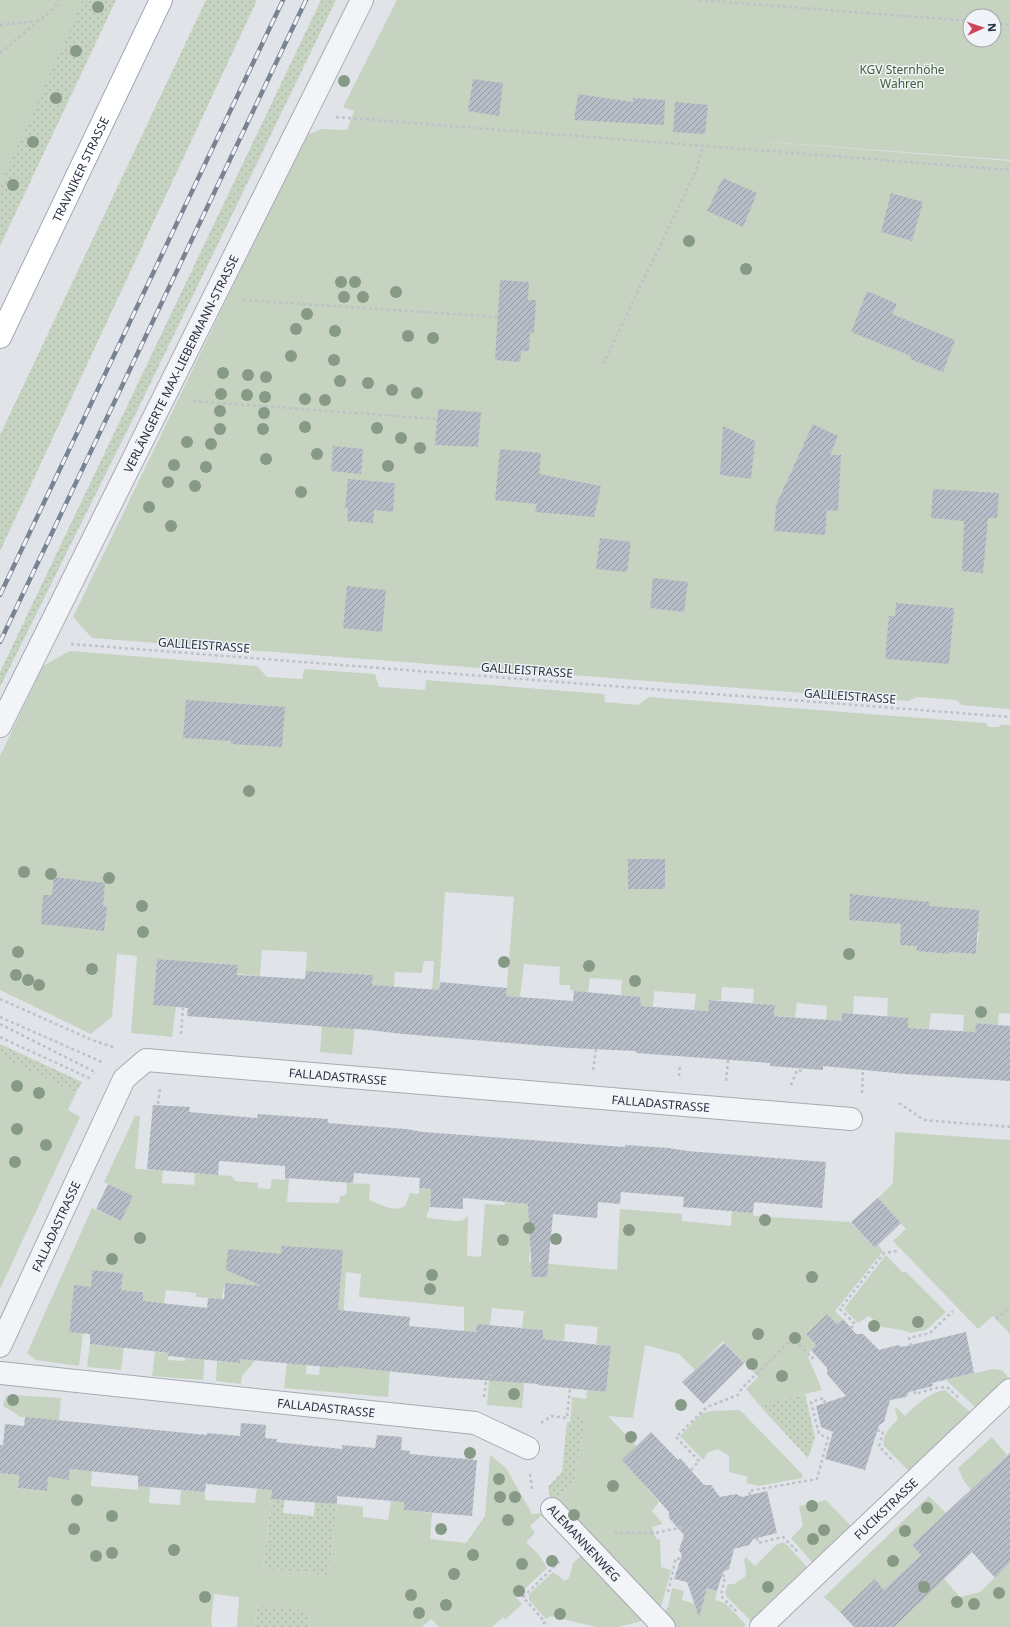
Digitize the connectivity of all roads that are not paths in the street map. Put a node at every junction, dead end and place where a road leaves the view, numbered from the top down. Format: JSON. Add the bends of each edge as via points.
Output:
{"nodes":[{"id":1,"x":160,"y":0,"type":"edge"},
{"id":2,"x":362,"y":0,"type":"edge"},
{"id":3,"x":0,"y":337,"type":"edge"},
{"id":4,"x":0,"y":726,"type":"edge"},
{"id":5,"x":852,"y":1119,"type":"dead end"},
{"id":6,"x":0,"y":1346,"type":"edge"},
{"id":7,"x":0,"y":1373,"type":"edge"},
{"id":8,"x":1010,"y":1390,"type":"edge"},
{"id":9,"x":528,"y":1448,"type":"road end"},
{"id":10,"x":552,"y":1509,"type":"road end"},
{"id":11,"x":660,"y":1623,"type":"edge"},
{"id":12,"x":752,"y":1623,"type":"edge"}],
"edges":[{"from":1,"to":3,"type":"main road","name":"TRAVNIKER STRASSE"},
{"from":2,"to":4,"type":"street","name":"VERLÄNGERTE MAX-LIEBERMANN-STRASSE"},
{"from":5,"to":6,"type":"street","name":"FALLADASTRASSE","via":[[146,1060],[124,1079]]},
{"from":7,"to":9,"type":"street","name":"FALLADASTRASSE","via":[[475,1423]]},
{"from":8,"to":12,"type":"street","name":"FUCIKSTRASSE"},
{"from":10,"to":11,"type":"street","name":"ALEMANNENWEG"}]}
